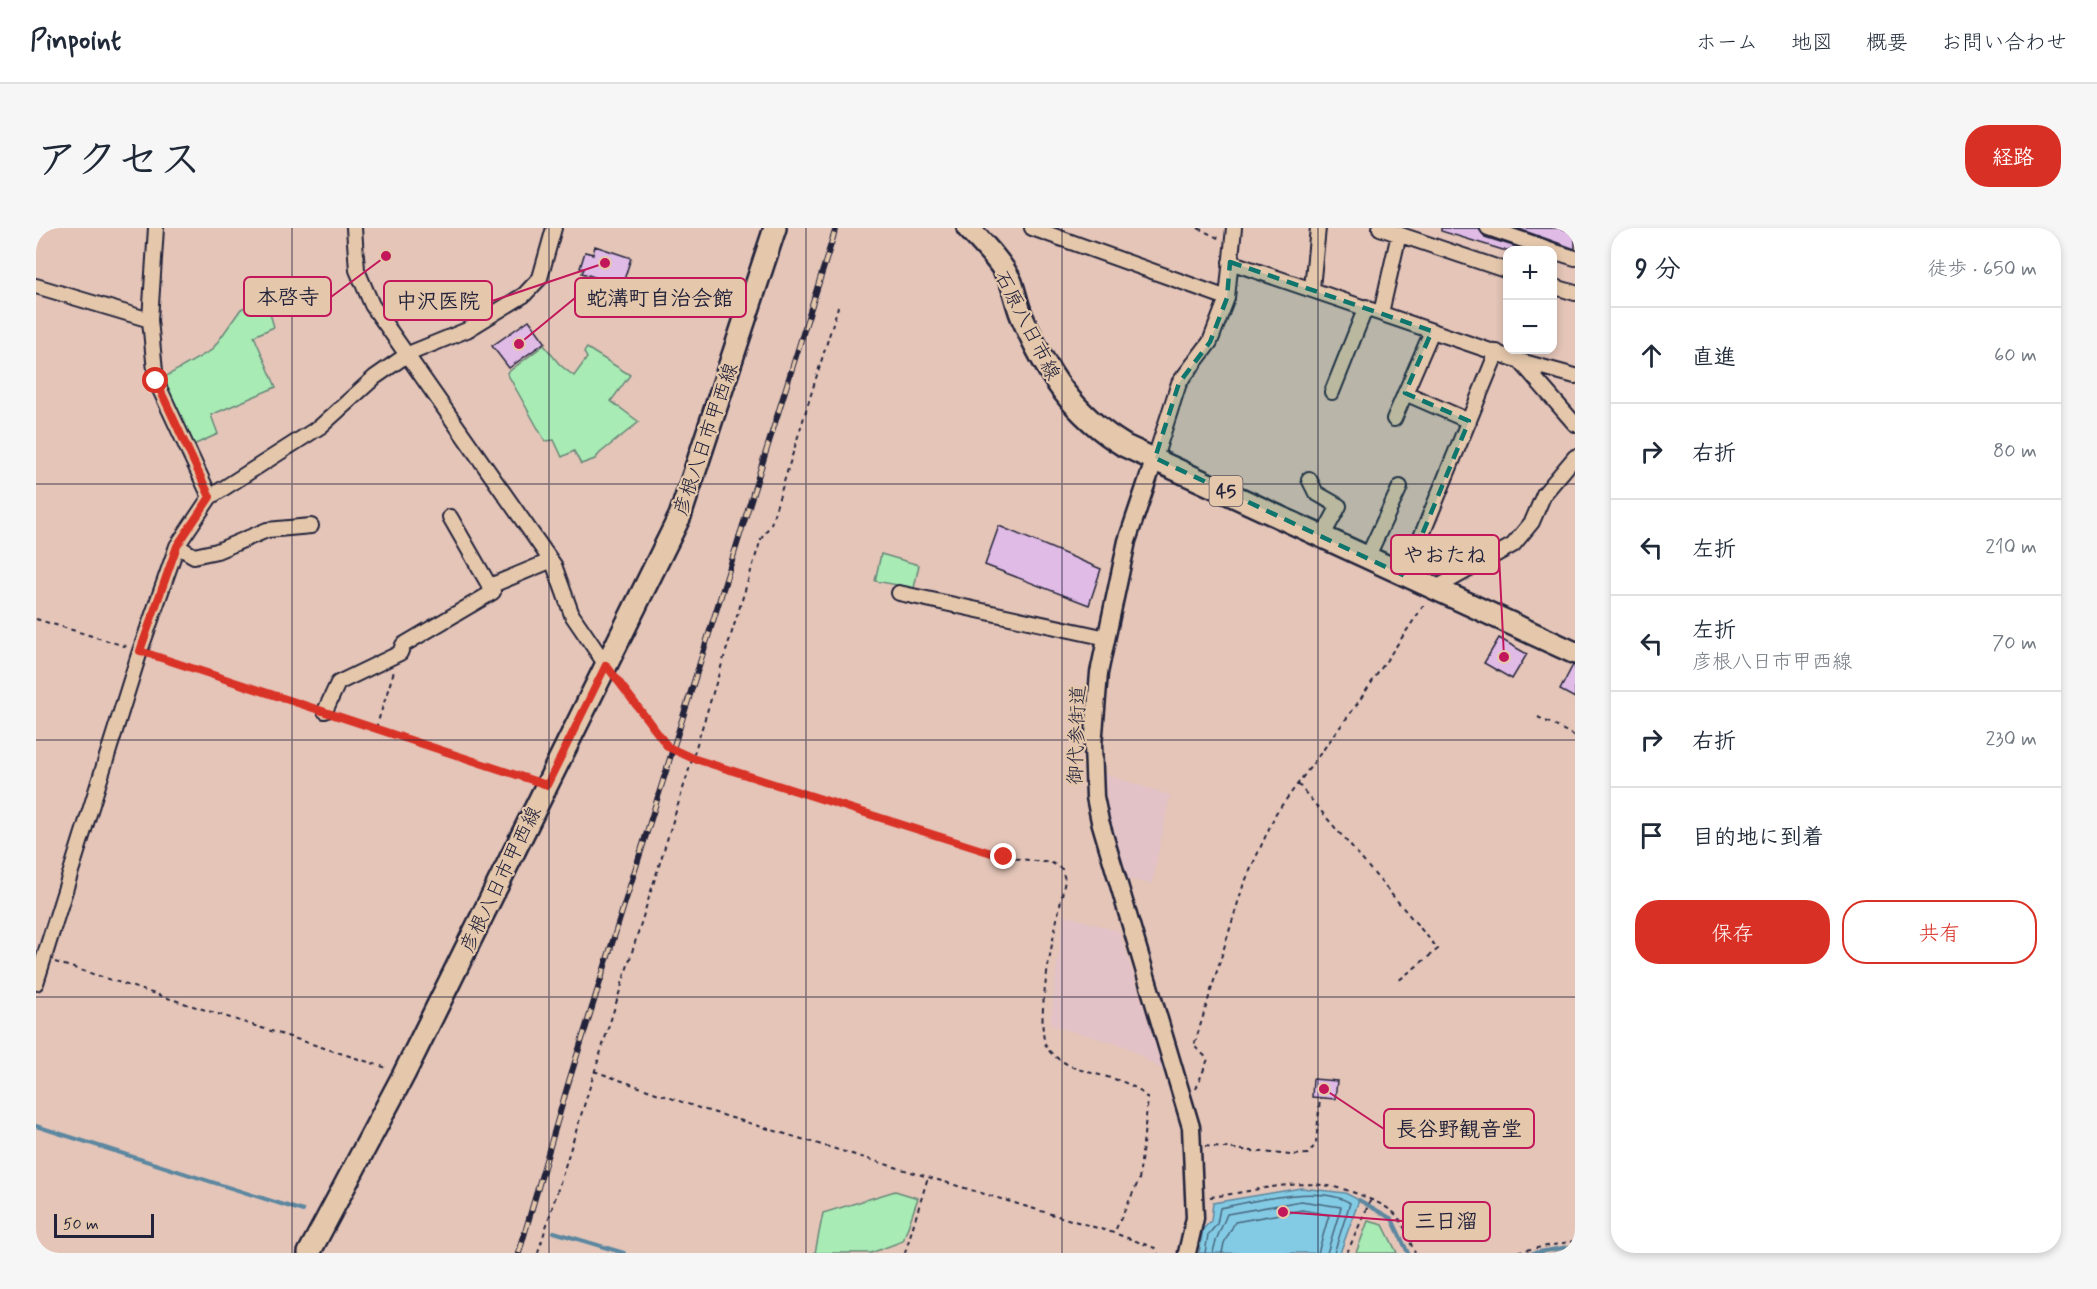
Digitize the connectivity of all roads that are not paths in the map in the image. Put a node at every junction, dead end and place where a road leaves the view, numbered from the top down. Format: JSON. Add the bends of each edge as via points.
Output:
{"nodes":[{"id":1,"x":156,"y":228,"type":"edge"},
{"id":2,"x":354,"y":228,"type":"edge"},
{"id":3,"x":554,"y":228,"type":"edge"},
{"id":4,"x":775,"y":228,"type":"edge"},
{"id":5,"x":968,"y":228,"type":"edge"},
{"id":6,"x":1032,"y":228,"type":"edge"},
{"id":7,"x":1234,"y":228,"type":"edge"},
{"id":8,"x":1318,"y":228,"type":"edge"},
{"id":9,"x":1380,"y":228,"type":"edge"},
{"id":10,"x":1488,"y":228,"type":"edge"},
{"id":11,"x":1399,"y":234,"type":"junction"},
{"id":12,"x":1538,"y":246,"type":"edge"},
{"id":13,"x":1557,"y":253,"type":"edge"},
{"id":14,"x":1575,"y":258,"type":"edge"},
{"id":15,"x":1230,"y":261,"type":"junction"},
{"id":16,"x":1503,"y":269,"type":"edge"},
{"id":17,"x":36,"y":286,"type":"edge"},
{"id":18,"x":1312,"y":288,"type":"junction"},
{"id":19,"x":1557,"y":288,"type":"edge"},
{"id":20,"x":1575,"y":293,"type":"edge"},
{"id":21,"x":1227,"y":298,"type":"junction"},
{"id":22,"x":1366,"y":307,"type":"junction"},
{"id":23,"x":1382,"y":313,"type":"junction"},
{"id":24,"x":150,"y":321,"type":"junction"},
{"id":25,"x":1432,"y":331,"type":"junction"},
{"id":26,"x":1497,"y":352,"type":"junction"},
{"id":27,"x":408,"y":354,"type":"junction"},
{"id":28,"x":1520,"y":361,"type":"junction"},
{"id":29,"x":1575,"y":376,"type":"edge"},
{"id":30,"x":1332,"y":392,"type":"dead end"},
{"id":31,"x":1405,"y":393,"type":"junction"},
{"id":32,"x":1394,"y":419,"type":"dead end"},
{"id":33,"x":1469,"y":421,"type":"junction"},
{"id":34,"x":1575,"y":424,"type":"edge"},
{"id":35,"x":1575,"y":457,"type":"edge"},
{"id":36,"x":1155,"y":458,"type":"junction"},
{"id":37,"x":1309,"y":479,"type":"dead end"},
{"id":38,"x":1400,"y":487,"type":"dead end"},
{"id":39,"x":210,"y":497,"type":"junction"},
{"id":40,"x":450,"y":517,"type":"dead end"},
{"id":41,"x":311,"y":526,"type":"dead end"},
{"id":42,"x":1322,"y":537,"type":"junction"},
{"id":43,"x":177,"y":546,"type":"junction"},
{"id":44,"x":1367,"y":558,"type":"junction"},
{"id":45,"x":550,"y":561,"type":"junction"},
{"id":46,"x":1405,"y":576,"type":"junction"},
{"id":47,"x":490,"y":586,"type":"junction"},
{"id":48,"x":1434,"y":589,"type":"junction"},
{"id":49,"x":899,"y":593,"type":"dead end"},
{"id":50,"x":1107,"y":638,"type":"junction"},
{"id":51,"x":1575,"y":653,"type":"edge"},
{"id":52,"x":606,"y":665,"type":"junction"},
{"id":53,"x":325,"y":711,"type":"road end"},
{"id":54,"x":36,"y":983,"type":"edge"},
{"id":55,"x":309,"y":1253,"type":"edge"},
{"id":56,"x":1187,"y":1253,"type":"edge"}],
"edges":[{"from":1,"to":24,"type":"street"},
{"from":2,"to":27,"type":"street","via":[[357,270],[372,304]]},
{"from":3,"to":27,"type":"street","via":[[540,278],[524,295],[467,330]]},
{"from":4,"to":52,"type":"main road","name":"彦根八日市甲西線","via":[[680,516]]},
{"from":5,"to":36,"type":"main road","name":"石原八日市線","number":"45","via":[[1010,280],[1021,315],[1067,399],[1100,431]]},
{"from":6,"to":21,"type":"street"},
{"from":7,"to":15,"type":"street","name":"御代参街道"},
{"from":8,"to":18,"type":"street"},
{"from":9,"to":11,"type":"street"},
{"from":10,"to":12,"type":"street"},
{"from":11,"to":16,"type":"street"},
{"from":11,"to":23,"type":"street"},
{"from":13,"to":14,"type":"street"},
{"from":15,"to":18,"type":"street"},
{"from":15,"to":21,"type":"street","name":"御代参街道"},
{"from":17,"to":24,"type":"street"},
{"from":18,"to":22,"type":"street"},
{"from":19,"to":20,"type":"street"},
{"from":21,"to":36,"type":"street","name":"御代参街道","via":[[1210,342],[1179,383]]},
{"from":22,"to":23,"type":"street"},
{"from":22,"to":30,"type":"street"},
{"from":23,"to":25,"type":"street"},
{"from":24,"to":39,"type":"street","via":[[156,381]]},
{"from":25,"to":26,"type":"street"},
{"from":25,"to":31,"type":"street"},
{"from":26,"to":28,"type":"street"},
{"from":26,"to":33,"type":"street"},
{"from":27,"to":39,"type":"street","via":[[375,377],[321,426]]},
{"from":27,"to":45,"type":"street"},
{"from":28,"to":29,"type":"street"},
{"from":28,"to":34,"type":"street"},
{"from":31,"to":32,"type":"street"},
{"from":31,"to":33,"type":"street"},
{"from":33,"to":46,"type":"street"},
{"from":35,"to":48,"type":"street","via":[[1544,495],[1532,522],[1513,545]]},
{"from":36,"to":42,"type":"main road","name":"石原八日市線","number":"45"},
{"from":36,"to":50,"type":"street","name":"御代参街道","via":[[1127,541]]},
{"from":37,"to":42,"type":"street","via":[[1316,493],[1339,506]]},
{"from":38,"to":44,"type":"street"},
{"from":39,"to":43,"type":"street"},
{"from":40,"to":47,"type":"street"},
{"from":41,"to":43,"type":"street","via":[[267,530],[217,551],[194,556]]},
{"from":42,"to":44,"type":"main road","name":"石原八日市線","number":"45"},
{"from":43,"to":54,"type":"street"},
{"from":44,"to":46,"type":"main road","name":"石原八日市線","number":"45"},
{"from":45,"to":47,"type":"street"},
{"from":45,"to":52,"type":"street","via":[[572,615]]},
{"from":46,"to":48,"type":"main road","name":"石原八日市線","number":"45"},
{"from":47,"to":53,"type":"street","via":[[493,592],[403,645],[400,653],[338,683]]},
{"from":48,"to":51,"type":"main road","name":"石原八日市線","number":"45"},
{"from":49,"to":50,"type":"street"},
{"from":50,"to":56,"type":"street","name":"御代参街道","via":[[1093,716],[1095,797],[1118,885],[1188,1109],[1194,1146],[1195,1218]]},
{"from":52,"to":55,"type":"main road","name":"彦根八日市甲西線","via":[[404,1074]]}]}
